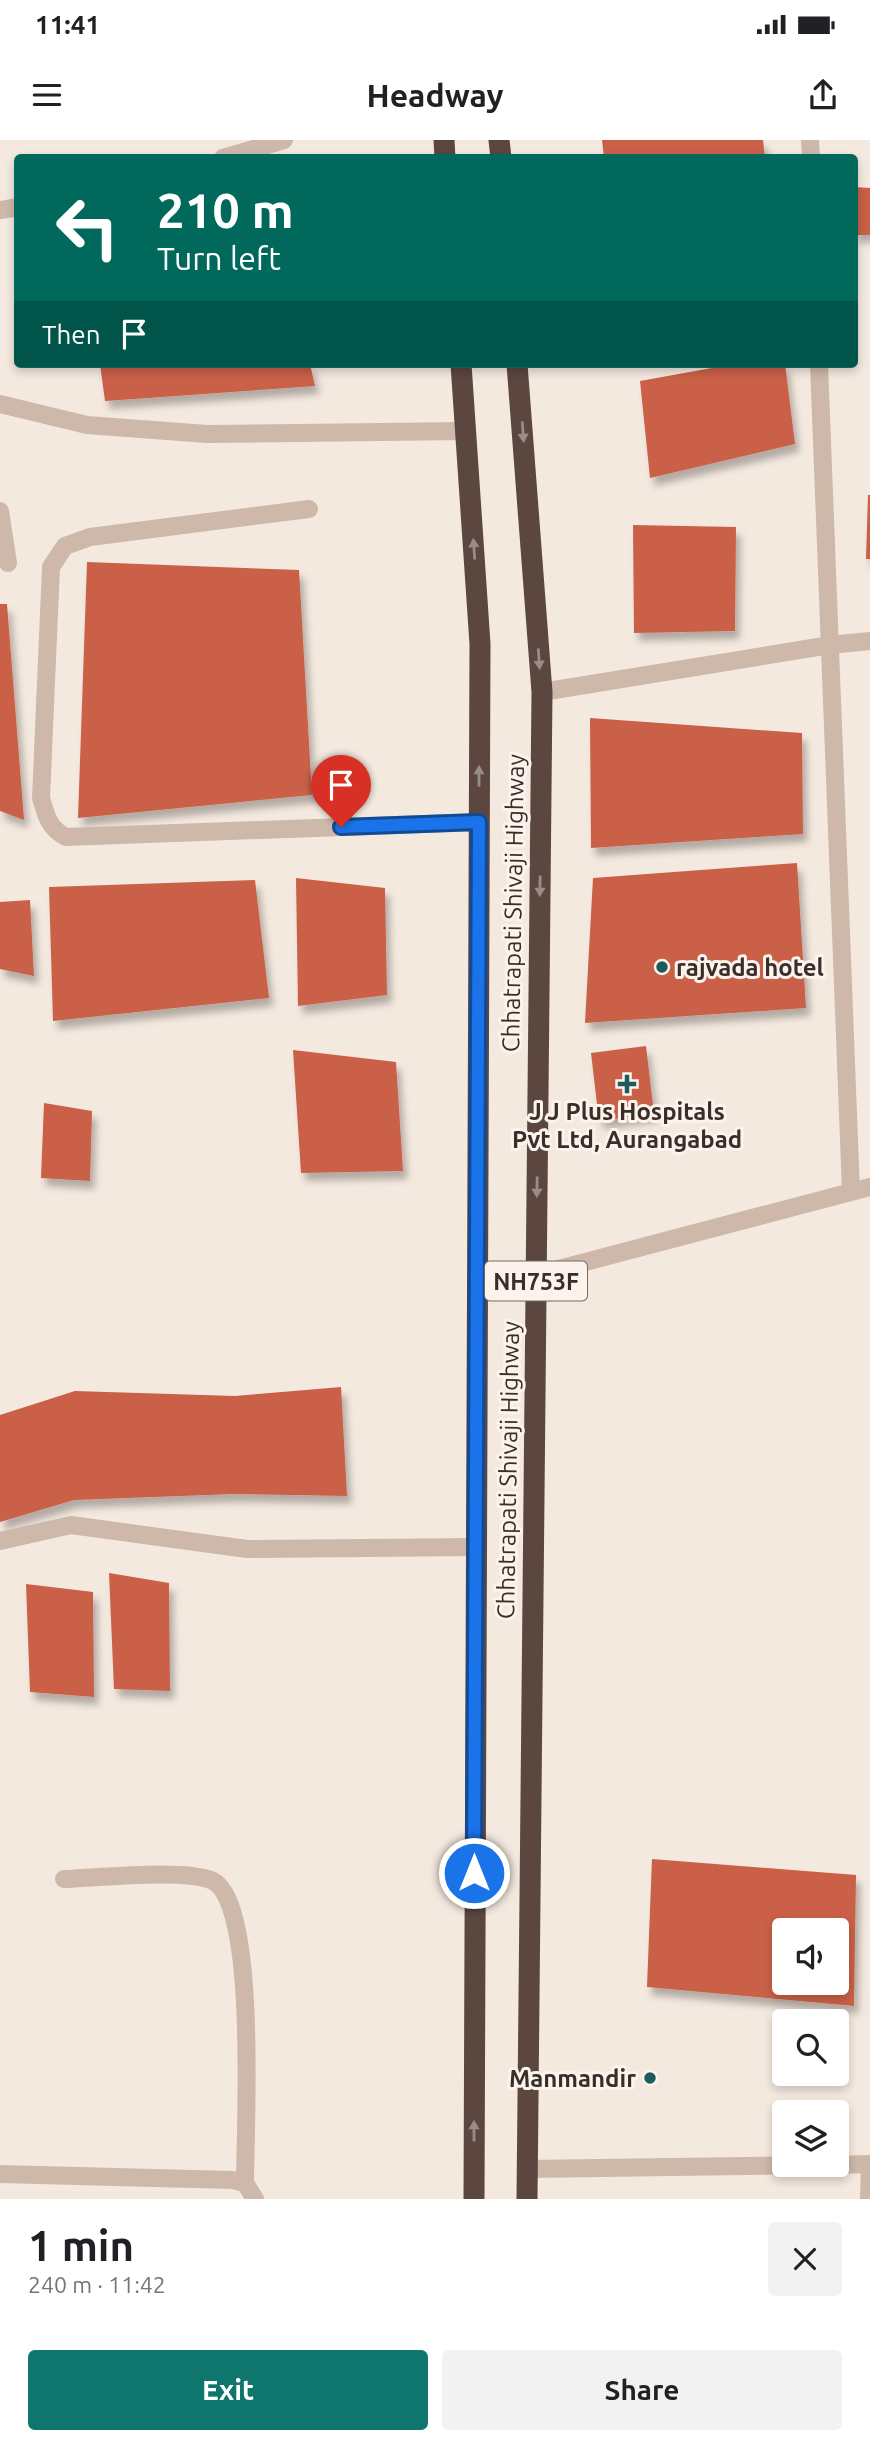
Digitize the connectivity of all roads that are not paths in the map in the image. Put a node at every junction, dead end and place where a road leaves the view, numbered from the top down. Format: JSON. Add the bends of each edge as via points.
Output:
{"nodes":[{"id":1,"x":284,"y":140,"type":"edge"},
{"id":2,"x":237,"y":154,"type":"edge"},
{"id":3,"x":461,"y":368,"type":"edge"},
{"id":4,"x":517,"y":368,"type":"edge"},
{"id":5,"x":819,"y":368,"type":"edge"},
{"id":6,"x":0,"y":404,"type":"edge"},
{"id":7,"x":466,"y":431,"type":"junction"},
{"id":8,"x":309,"y":509,"type":"dead end"},
{"id":9,"x":0,"y":511,"type":"edge"},
{"id":10,"x":8,"y":563,"type":"dead end"},
{"id":11,"x":870,"y":641,"type":"edge"},
{"id":12,"x":830,"y":645,"type":"junction"},
{"id":13,"x":542,"y":692,"type":"junction"},
{"id":14,"x":479,"y":822,"type":"junction"},
{"id":15,"x":870,"y":1187,"type":"edge"},
{"id":16,"x":850,"y":1192,"type":"junction"},
{"id":17,"x":536,"y":1275,"type":"junction"},
{"id":18,"x":0,"y":1541,"type":"edge"},
{"id":19,"x":475,"y":1547,"type":"junction"},
{"id":20,"x":64,"y":1879,"type":"dead end"},
{"id":21,"x":870,"y":2164,"type":"edge"},
{"id":22,"x":849,"y":2165,"type":"edge"},
{"id":23,"x":772,"y":2166,"type":"edge"},
{"id":24,"x":527,"y":2169,"type":"junction"},
{"id":25,"x":0,"y":2174,"type":"edge"},
{"id":26,"x":245,"y":2183,"type":"junction"},
{"id":27,"x":255,"y":2199,"type":"edge"},
{"id":28,"x":474,"y":2199,"type":"edge"},
{"id":29,"x":527,"y":2199,"type":"edge"},
{"id":30,"x":869,"y":2199,"type":"edge"}],
"edges":[{"from":1,"to":2,"type":"street"},
{"from":3,"to":7,"type":"highway","name":"Chhatrapati Shivaji Highway","number":"NH753F"},
{"from":4,"to":13,"type":"highway","name":"Chhatrapati Shivaji Highway","number":"NH753F","one_way":true},
{"from":5,"to":12,"type":"street"},
{"from":6,"to":7,"type":"street","via":[[87,425],[207,434]]},
{"from":14,"to":7,"type":"highway","name":"Chhatrapati Shivaji Highway","number":"NH753F","one_way":true,"via":[[480,644]]},
{"from":8,"to":14,"type":"street","via":[[90,537],[65,546],[51,567],[41,798],[47,818],[55,831],[66,837]]},
{"from":9,"to":10,"type":"street"},
{"from":11,"to":12,"type":"street"},
{"from":12,"to":13,"type":"street"},
{"from":12,"to":16,"type":"street"},
{"from":13,"to":17,"type":"highway","name":"Chhatrapati Shivaji Highway","number":"NH753F","one_way":true},
{"from":14,"to":19,"type":"highway","name":"Chhatrapati Shivaji Highway","number":"NH753F"},
{"from":15,"to":16,"type":"street"},
{"from":16,"to":17,"type":"street"},
{"from":17,"to":24,"type":"highway","name":"Chhatrapati Shivaji Highway","number":"NH753F"},
{"from":18,"to":19,"type":"street","via":[[71,1525],[247,1549]]},
{"from":28,"to":19,"type":"highway","name":"Chhatrapati Shivaji Highway","number":"NH753F","one_way":true},
{"from":20,"to":26,"type":"street","via":[[192,1875],[208,1878],[224,1890],[236,1919],[246,2001]]},
{"from":21,"to":22,"type":"street"},
{"from":21,"to":30,"type":"street"},
{"from":23,"to":24,"type":"street"},
{"from":24,"to":29,"type":"highway","name":"Chhatrapati Shivaji Highway","number":"NH753F"},
{"from":25,"to":26,"type":"street"},
{"from":26,"to":27,"type":"street"}]}
